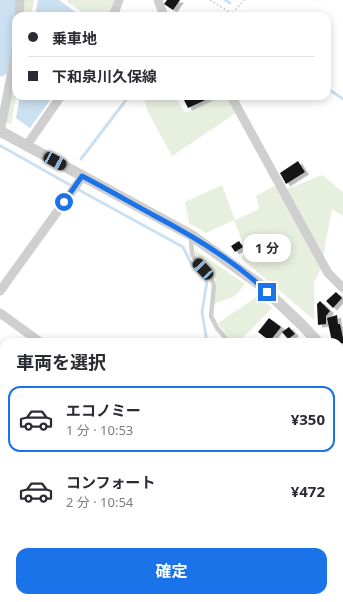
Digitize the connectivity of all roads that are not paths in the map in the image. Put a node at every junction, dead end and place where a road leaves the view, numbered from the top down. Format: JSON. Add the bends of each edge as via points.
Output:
{"nodes":[{"id":1,"x":20,"y":0,"type":"edge"},
{"id":2,"x":119,"y":0,"type":"edge"},
{"id":3,"x":158,"y":0,"type":"edge"},
{"id":4,"x":19,"y":12,"type":"edge"},
{"id":5,"x":114,"y":12,"type":"edge"},
{"id":6,"x":162,"y":12,"type":"edge"},
{"id":7,"x":12,"y":70,"type":"edge"},
{"id":8,"x":58,"y":100,"type":"edge"},
{"id":9,"x":233,"y":100,"type":"edge"},
{"id":10,"x":0,"y":131,"type":"edge"},
{"id":11,"x":27,"y":145,"type":"junction"},
{"id":12,"x":82,"y":176,"type":"junction"},
{"id":13,"x":191,"y":235,"type":"junction"},
{"id":14,"x":343,"y":288,"type":"edge"},
{"id":15,"x":0,"y":291,"type":"edge"},
{"id":16,"x":0,"y":313,"type":"edge"},
{"id":17,"x":34,"y":338,"type":"edge"},
{"id":18,"x":226,"y":338,"type":"edge"},
{"id":19,"x":314,"y":338,"type":"edge"}],
"edges":[{"from":1,"to":4,"type":"street"},
{"from":2,"to":5,"type":"street"},
{"from":3,"to":6,"type":"street"},
{"from":7,"to":10,"type":"street"},
{"from":8,"to":11,"type":"street"},
{"from":9,"to":14,"type":"street","via":[[328,273]]},
{"from":10,"to":11,"type":"street"},
{"from":11,"to":12,"type":"street"},
{"from":12,"to":13,"type":"street"},
{"from":12,"to":15,"type":"street"},
{"from":13,"to":18,"type":"lane","via":[[192,254],[214,285],[211,316]]},
{"from":13,"to":19,"type":"street","via":[[259,284]]},
{"from":16,"to":17,"type":"street"}]}
